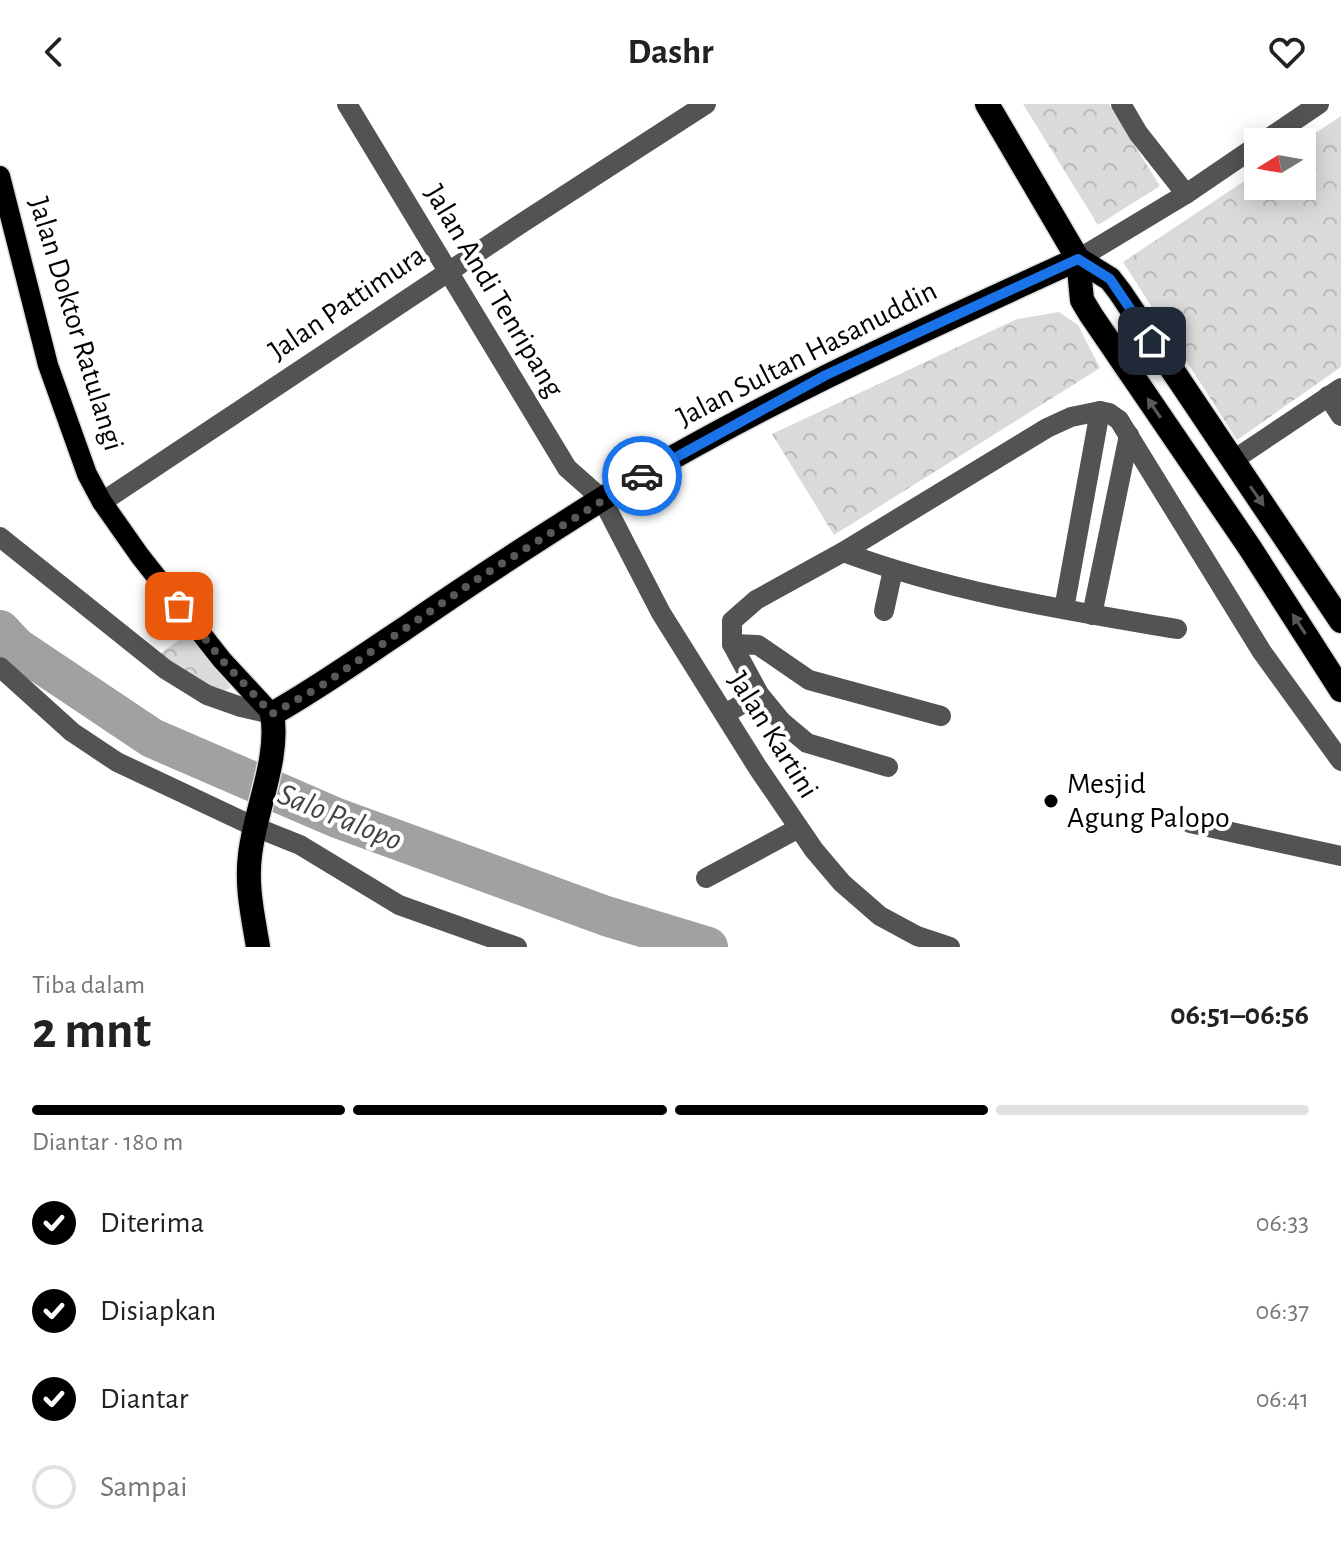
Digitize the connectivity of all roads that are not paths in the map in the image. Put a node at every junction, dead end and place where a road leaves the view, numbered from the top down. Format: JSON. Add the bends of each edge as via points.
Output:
{"nodes":[{"id":1,"x":347,"y":104,"type":"edge"},
{"id":2,"x":706,"y":104,"type":"edge"},
{"id":3,"x":987,"y":104,"type":"edge"},
{"id":4,"x":1121,"y":104,"type":"edge"},
{"id":5,"x":1319,"y":104,"type":"edge"},
{"id":6,"x":1284,"y":128,"type":"edge"},
{"id":7,"x":1244,"y":155,"type":"edge"},
{"id":8,"x":0,"y":176,"type":"edge"},
{"id":9,"x":1186,"y":194,"type":"junction"},
{"id":10,"x":1078,"y":259,"type":"junction"},
{"id":11,"x":449,"y":272,"type":"junction"},
{"id":12,"x":1335,"y":392,"type":"edge"},
{"id":13,"x":1100,"y":411,"type":"junction"},
{"id":14,"x":1341,"y":416,"type":"edge"},
{"id":15,"x":1129,"y":435,"type":"junction"},
{"id":16,"x":1232,"y":461,"type":"junction"},
{"id":17,"x":602,"y":499,"type":"junction"},
{"id":18,"x":102,"y":502,"type":"junction"},
{"id":19,"x":1279,"y":527,"type":"junction"},
{"id":20,"x":0,"y":537,"type":"edge"},
{"id":21,"x":1250,"y":548,"type":"junction"},
{"id":22,"x":843,"y":552,"type":"junction"},
{"id":23,"x":893,"y":570,"type":"junction"},
{"id":24,"x":1064,"y":609,"type":"junction"},
{"id":25,"x":884,"y":611,"type":"dead end"},
{"id":26,"x":1092,"y":615,"type":"junction"},
{"id":27,"x":1341,"y":621,"type":"edge"},
{"id":28,"x":1177,"y":629,"type":"dead end"},
{"id":29,"x":732,"y":644,"type":"junction"},
{"id":30,"x":0,"y":667,"type":"edge"},
{"id":31,"x":1341,"y":690,"type":"edge"},
{"id":32,"x":759,"y":694,"type":"junction"},
{"id":33,"x":272,"y":714,"type":"junction"},
{"id":34,"x":725,"y":714,"type":"junction"},
{"id":35,"x":941,"y":716,"type":"dead end"},
{"id":36,"x":1341,"y":761,"type":"edge"},
{"id":37,"x":888,"y":767,"type":"dead end"},
{"id":38,"x":256,"y":822,"type":"junction"},
{"id":39,"x":1190,"y":823,"type":"dead end"},
{"id":40,"x":797,"y":829,"type":"junction"},
{"id":41,"x":1341,"y":856,"type":"edge"},
{"id":42,"x":706,"y":878,"type":"dead end"},
{"id":43,"x":258,"y":947,"type":"edge"},
{"id":44,"x":517,"y":947,"type":"edge"},
{"id":45,"x":950,"y":947,"type":"edge"}],
"edges":[{"from":1,"to":11,"type":"street","name":"Jalan Andi Tenripang"},
{"from":2,"to":11,"type":"street","name":"Jalan Pattimura"},
{"from":3,"to":10,"type":"highway"},
{"from":4,"to":9,"type":"street"},
{"from":5,"to":6,"type":"street"},
{"from":7,"to":9,"type":"street"},
{"from":8,"to":18,"type":"main road","name":"Jalan Doktor Ratulangi","via":[[48,365]]},
{"from":9,"to":10,"type":"street"},
{"from":10,"to":16,"type":"highway","via":[[1110,279]]},
{"from":10,"to":17,"type":"highway","name":"Jalan Sultan Hasanuddin","via":[[826,375]]},
{"from":21,"to":10,"type":"highway","one_way":true,"via":[[1082,300]]},
{"from":11,"to":17,"type":"street","name":"Jalan Andi Tenripang","via":[[567,468]]},
{"from":11,"to":18,"type":"street","name":"Jalan Pattimura"},
{"from":12,"to":14,"type":"street"},
{"from":12,"to":16,"type":"street"},
{"from":13,"to":15,"type":"street","via":[[1119,420]]},
{"from":13,"to":22,"type":"street","via":[[1071,417],[1021,441]]},
{"from":13,"to":24,"type":"street"},
{"from":15,"to":26,"type":"street"},
{"from":15,"to":36,"type":"street","via":[[1262,652]]},
{"from":16,"to":19,"type":"highway","one_way":true},
{"from":17,"to":33,"type":"highway","name":"Jalan Sultan Hasanuddin"},
{"from":17,"to":34,"type":"street","name":"Jalan Kartini","via":[[661,613]]},
{"from":18,"to":33,"type":"main road","name":"Jalan Doktor Ratulangi","via":[[213,649]]},
{"from":19,"to":21,"type":"highway"},
{"from":19,"to":27,"type":"highway"},
{"from":20,"to":33,"type":"street","via":[[176,676],[207,695]]},
{"from":31,"to":21,"type":"highway","one_way":true},
{"from":22,"to":23,"type":"street"},
{"from":22,"to":29,"type":"street","via":[[756,600],[732,621]]},
{"from":23,"to":24,"type":"street"},
{"from":23,"to":25,"type":"street"},
{"from":24,"to":26,"type":"street"},
{"from":26,"to":28,"type":"street"},
{"from":29,"to":32,"type":"street"},
{"from":29,"to":35,"type":"street","via":[[758,645],[809,680]]},
{"from":30,"to":38,"type":"street","via":[[72,732],[117,762]]},
{"from":32,"to":34,"type":"street"},
{"from":32,"to":37,"type":"street","via":[[807,743]]},
{"from":33,"to":38,"type":"highway","via":[[274,741]]},
{"from":34,"to":40,"type":"street","name":"Jalan Kartini"},
{"from":38,"to":43,"type":"highway","via":[[248,876]]},
{"from":38,"to":44,"type":"street","via":[[399,905]]},
{"from":39,"to":41,"type":"street"},
{"from":40,"to":42,"type":"street"},
{"from":40,"to":45,"type":"street","name":"Jalan Kartini","via":[[842,883],[880,916]]}]}
